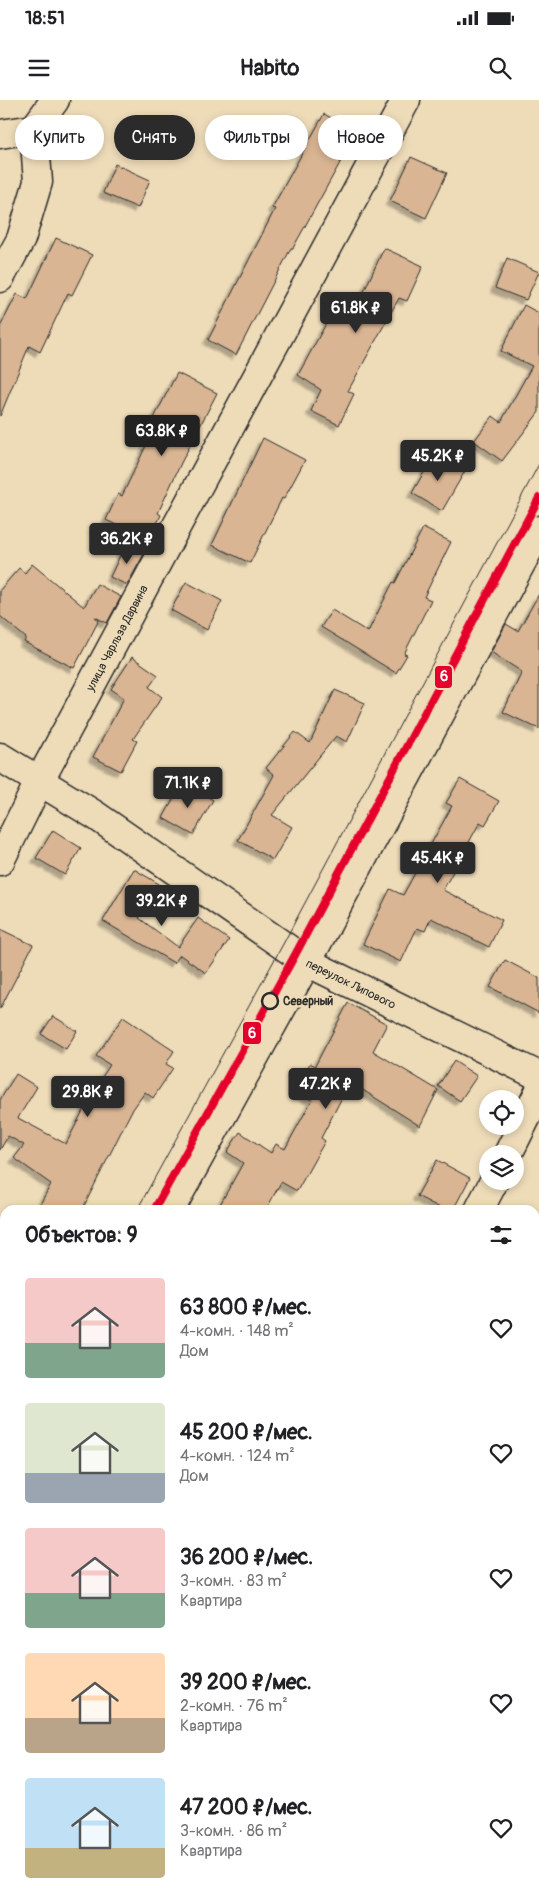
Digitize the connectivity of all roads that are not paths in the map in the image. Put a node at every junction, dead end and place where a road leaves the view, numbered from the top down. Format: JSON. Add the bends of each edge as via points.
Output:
{"nodes":[{"id":1,"x":55,"y":100,"type":"edge"},
{"id":2,"x":406,"y":100,"type":"edge"},
{"id":3,"x":44,"y":115,"type":"edge"},
{"id":4,"x":15,"y":131,"type":"edge"},
{"id":5,"x":0,"y":134,"type":"edge"},
{"id":6,"x":36,"y":160,"type":"edge"},
{"id":7,"x":0,"y":278,"type":"edge"},
{"id":8,"x":539,"y":530,"type":"edge"},
{"id":9,"x":0,"y":757,"type":"edge"},
{"id":10,"x":40,"y":780,"type":"junction"},
{"id":11,"x":0,"y":861,"type":"edge"},
{"id":12,"x":306,"y":962,"type":"junction"},
{"id":13,"x":539,"y":1076,"type":"edge"},
{"id":14,"x":539,"y":1092,"type":"edge"},
{"id":15,"x":512,"y":1145,"type":"edge"},
{"id":16,"x":489,"y":1190,"type":"edge"},
{"id":17,"x":173,"y":1205,"type":"edge"},
{"id":18,"x":482,"y":1205,"type":"edge"}],
"edges":[{"from":1,"to":3,"type":"lane"},
{"from":2,"to":10,"type":"lane","name":"улица Чарльза Дарвина"},
{"from":4,"to":5,"type":"lane"},
{"from":6,"to":7,"type":"lane","via":[[38,182],[22,238]]},
{"from":8,"to":12,"type":"lane"},
{"from":9,"to":10,"type":"lane","name":"переулок Липового"},
{"from":10,"to":11,"type":"lane","name":"улица Чарльза Дарвина"},
{"from":10,"to":12,"type":"lane","name":"переулок Липового"},
{"from":12,"to":13,"type":"lane","name":"переулок Липового"},
{"from":12,"to":17,"type":"lane"},
{"from":14,"to":15,"type":"lane"},
{"from":16,"to":18,"type":"lane"}]}
